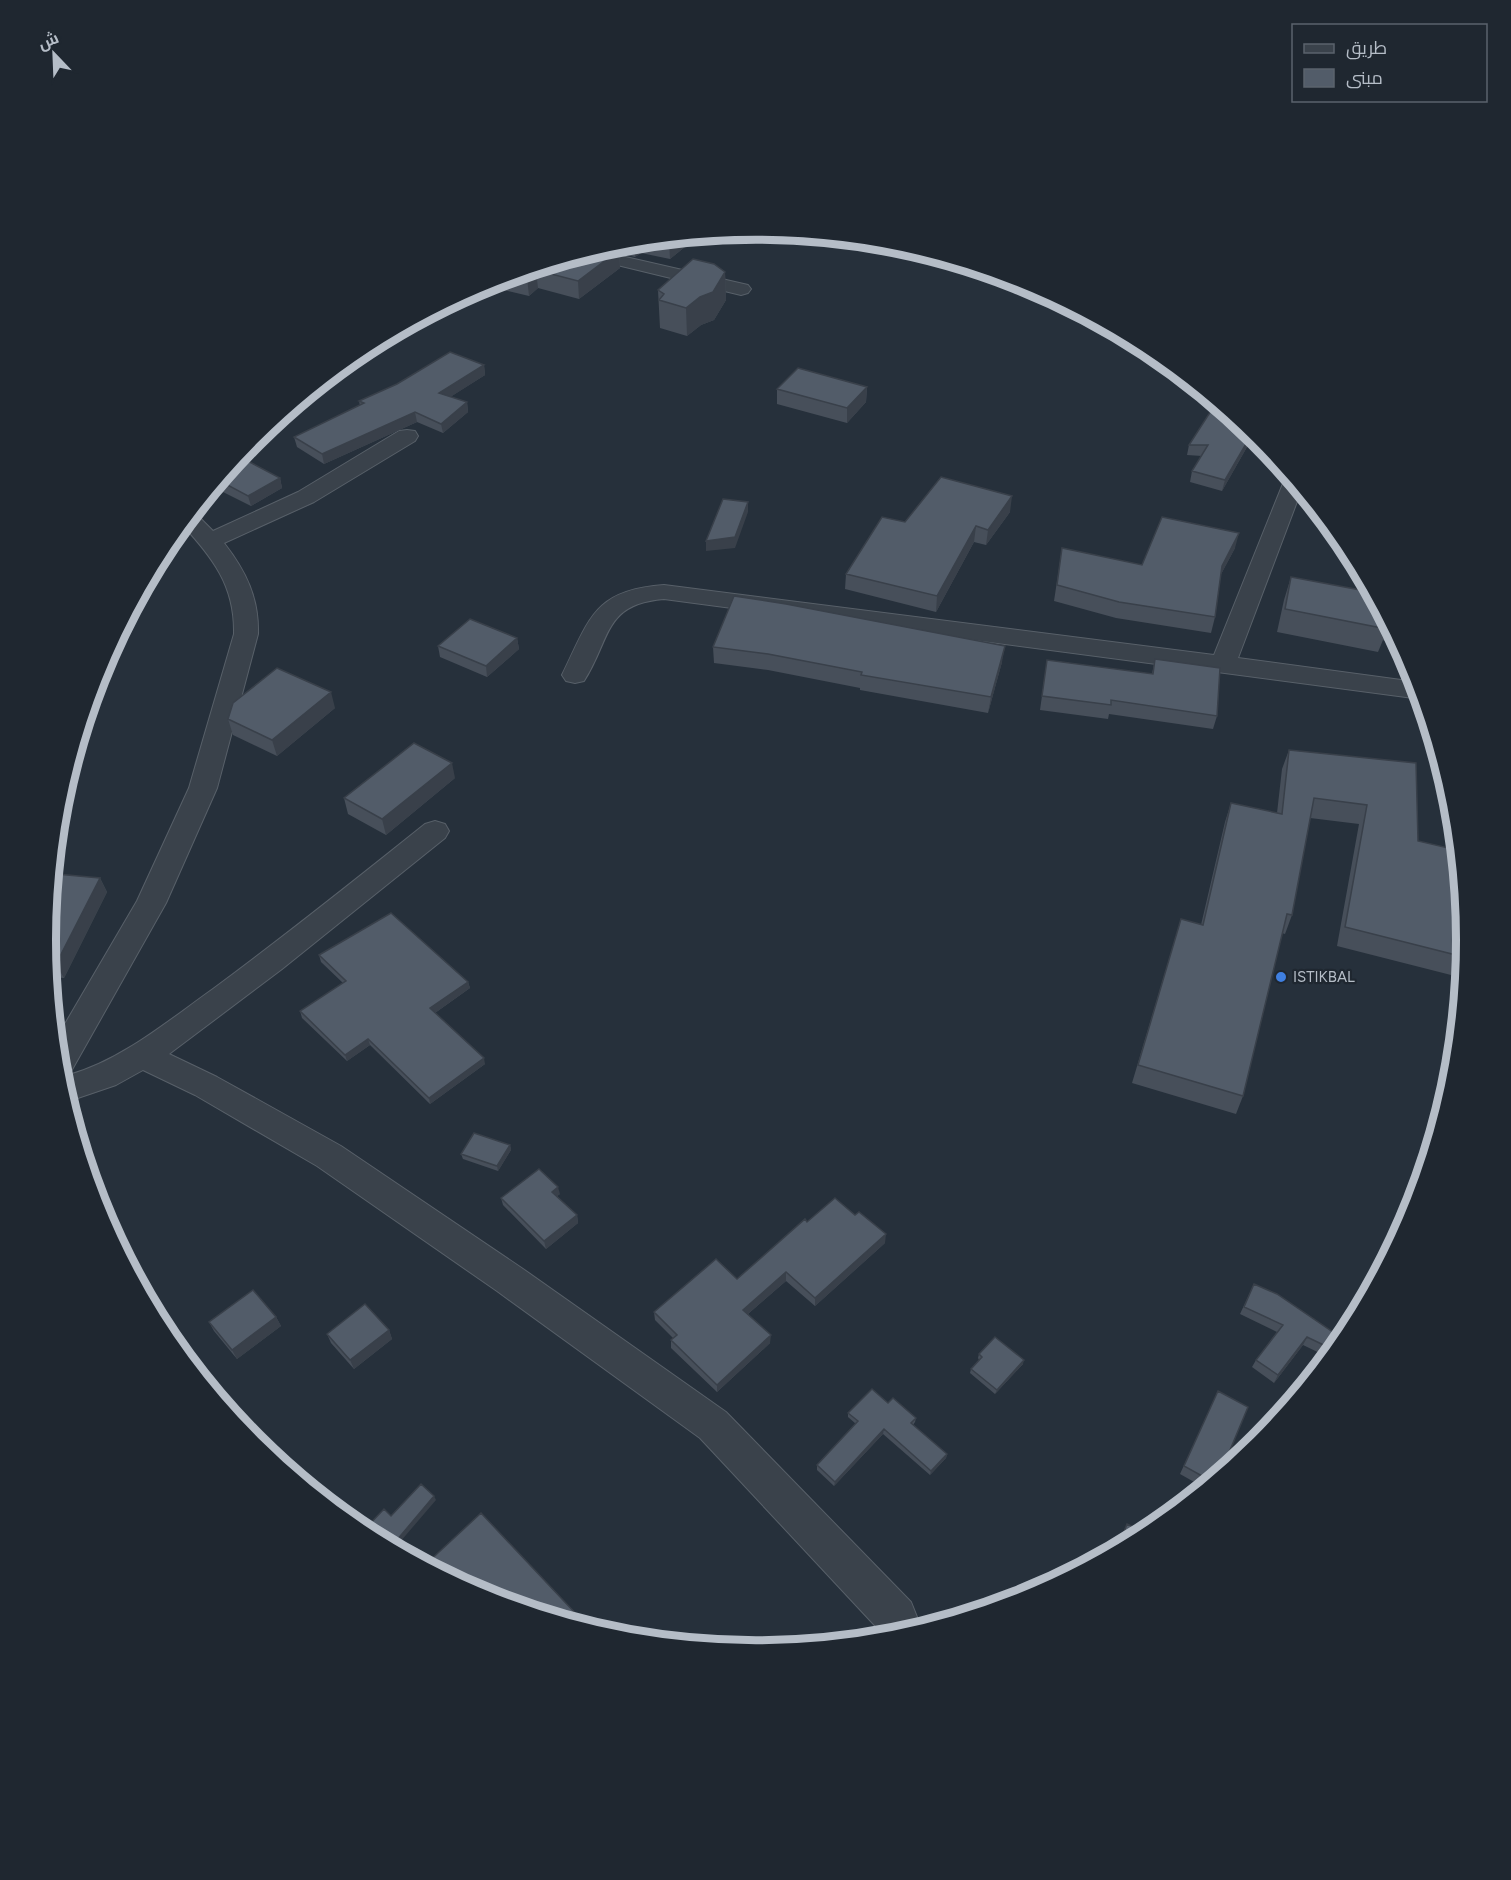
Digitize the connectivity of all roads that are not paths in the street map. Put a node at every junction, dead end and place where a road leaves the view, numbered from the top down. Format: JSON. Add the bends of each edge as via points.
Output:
{"nodes":[{"id":1,"x":602,"y":257,"type":"edge"},
{"id":2,"x":741,"y":289,"type":"dead end"},
{"id":3,"x":407,"y":436,"type":"dead end"},
{"id":4,"x":1291,"y":489,"type":"edge"},
{"id":5,"x":193,"y":523,"type":"edge"},
{"id":6,"x":210,"y":541,"type":"junction"},
{"id":7,"x":1223,"y":663,"type":"junction"},
{"id":8,"x":575,"y":675,"type":"dead end"},
{"id":9,"x":1409,"y":690,"type":"edge"},
{"id":10,"x":435,"y":831,"type":"dead end"},
{"id":11,"x":65,"y":1053,"type":"edge"},
{"id":12,"x":143,"y":1056,"type":"junction"},
{"id":13,"x":71,"y":1087,"type":"edge"},
{"id":14,"x":896,"y":1617,"type":"dead end"}],
"edges":[{"from":1,"to":2,"type":"street"},
{"from":3,"to":6,"type":"street","via":[[306,497]]},
{"from":4,"to":7,"type":"street"},
{"from":5,"to":6,"type":"street"},
{"from":6,"to":11,"type":"street","via":[[240,584],[248,613],[246,634],[206,778],[151,903]]},
{"from":7,"to":8,"type":"street","via":[[664,592],[635,595],[614,607]]},
{"from":7,"to":9,"type":"street"},
{"from":10,"to":12,"type":"street","via":[[291,948]]},
{"from":12,"to":13,"type":"street","via":[[102,1077]]},
{"from":12,"to":14,"type":"street","via":[[206,1086],[328,1156],[713,1425]]}]}
